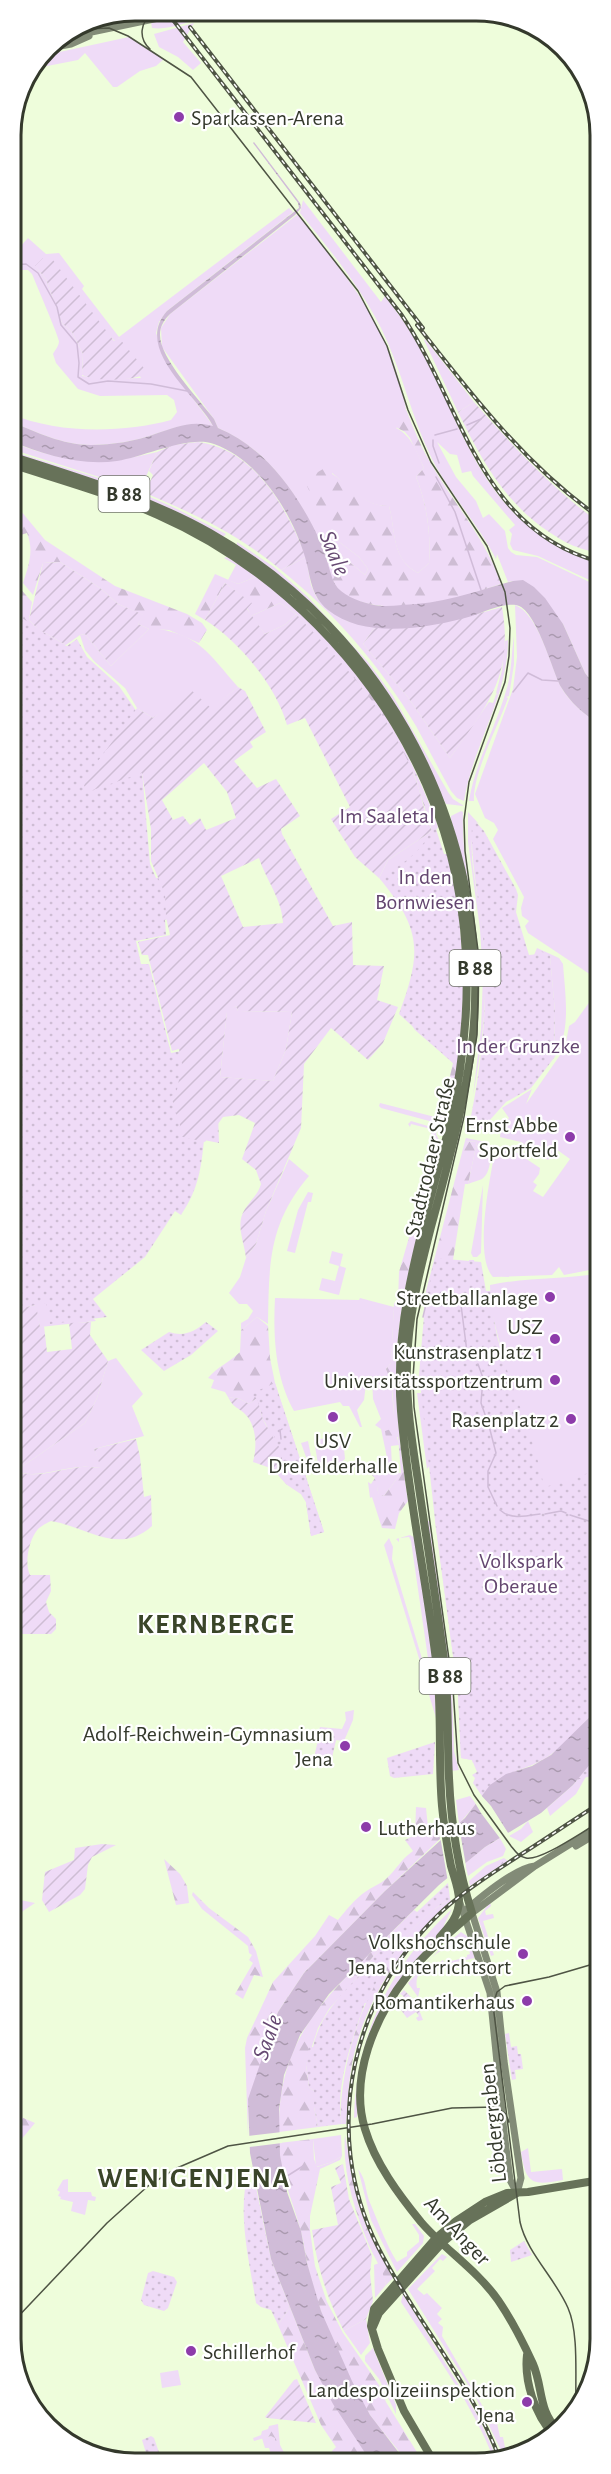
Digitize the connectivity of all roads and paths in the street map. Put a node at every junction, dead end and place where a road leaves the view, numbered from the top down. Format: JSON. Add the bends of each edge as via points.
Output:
{"nodes":[{"id":1,"x":146,"y":21,"type":"edge"},
{"id":2,"x":100,"y":31,"type":"junction"},
{"id":3,"x":81,"y":35,"type":"edge"},
{"id":4,"x":66,"y":45,"type":"edge"},
{"id":5,"x":21,"y":459,"type":"edge"},
{"id":6,"x":21,"y":467,"type":"edge"},
{"id":7,"x":229,"y":548,"type":"junction"},
{"id":8,"x":590,"y":1836,"type":"edge"},
{"id":9,"x":459,"y":1899,"type":"junction"},
{"id":10,"x":471,"y":1910,"type":"junction"},
{"id":11,"x":464,"y":1916,"type":"junction"},
{"id":12,"x":454,"y":1923,"type":"junction"},
{"id":13,"x":412,"y":1970,"type":"junction"},
{"id":14,"x":491,"y":1983,"type":"junction"},
{"id":15,"x":590,"y":2182,"type":"edge"},
{"id":16,"x":517,"y":2193,"type":"junction"},
{"id":17,"x":439,"y":2240,"type":"junction"},
{"id":18,"x":527,"y":2355,"type":"junction"},
{"id":19,"x":552,"y":2424,"type":"edge"},
{"id":20,"x":548,"y":2427,"type":"edge"},
{"id":21,"x":429,"y":2453,"type":"edge"}],
"edges":[{"from":1,"to":2,"type":"main road"},
{"from":2,"to":3,"type":"main road"},
{"from":2,"to":4,"type":"main road"},
{"from":5,"to":7,"type":"main road","name":"Stadtrodaer Straße","number":"B 88","via":[[164,509]]},
{"from":6,"to":7,"type":"main road","name":"Stadtrodaer Straße","number":"B 88","via":[[141,507]]},
{"from":7,"to":9,"type":"main road","name":"Stadtrodaer Straße","number":"B 88","via":[[305,613],[346,656],[387,711],[438,812],[461,901],[468,985],[465,1042],[407,1299],[399,1366],[402,1418],[438,1673],[444,1824]]},
{"from":7,"to":10,"type":"main road","name":"Stadtrodaer Straße","number":"B 88","via":[[275,576],[304,601],[348,645],[379,685],[409,732],[438,793],[466,890],[475,968],[470,1057],[415,1293],[407,1365],[410,1428],[447,1690],[452,1819]]},
{"from":8,"to":10,"type":"main road","via":[[557,1852]]},
{"from":9,"to":11,"type":"main road"},
{"from":9,"to":12,"type":"main road","name":"Stadtrodaer Straße","number":"B 88"},
{"from":10,"to":11,"type":"main road"},
{"from":10,"to":14,"type":"main road"},
{"from":11,"to":12,"type":"main road"},
{"from":11,"to":13,"type":"main road"},
{"from":11,"to":14,"type":"main road"},
{"from":12,"to":13,"type":"main road"},
{"from":13,"to":17,"type":"main road","name":"Am Anger","via":[[371,2038],[360,2103],[371,2146],[387,2174]]},
{"from":14,"to":16,"type":"main road","name":"Löbdergraben","via":[[521,2177]]},
{"from":15,"to":16,"type":"main road"},
{"from":16,"to":17,"type":"main road","via":[[503,2193],[485,2202],[456,2221]]},
{"from":17,"to":18,"type":"main road","name":"Am Anger","via":[[496,2297]]},
{"from":17,"to":21,"type":"main road","via":[[374,2308],[371,2321],[404,2411]]},
{"from":18,"to":19,"type":"main road","name":"Am Anger"},
{"from":18,"to":20,"type":"main road","name":"Am Anger","via":[[535,2406]]}]}
